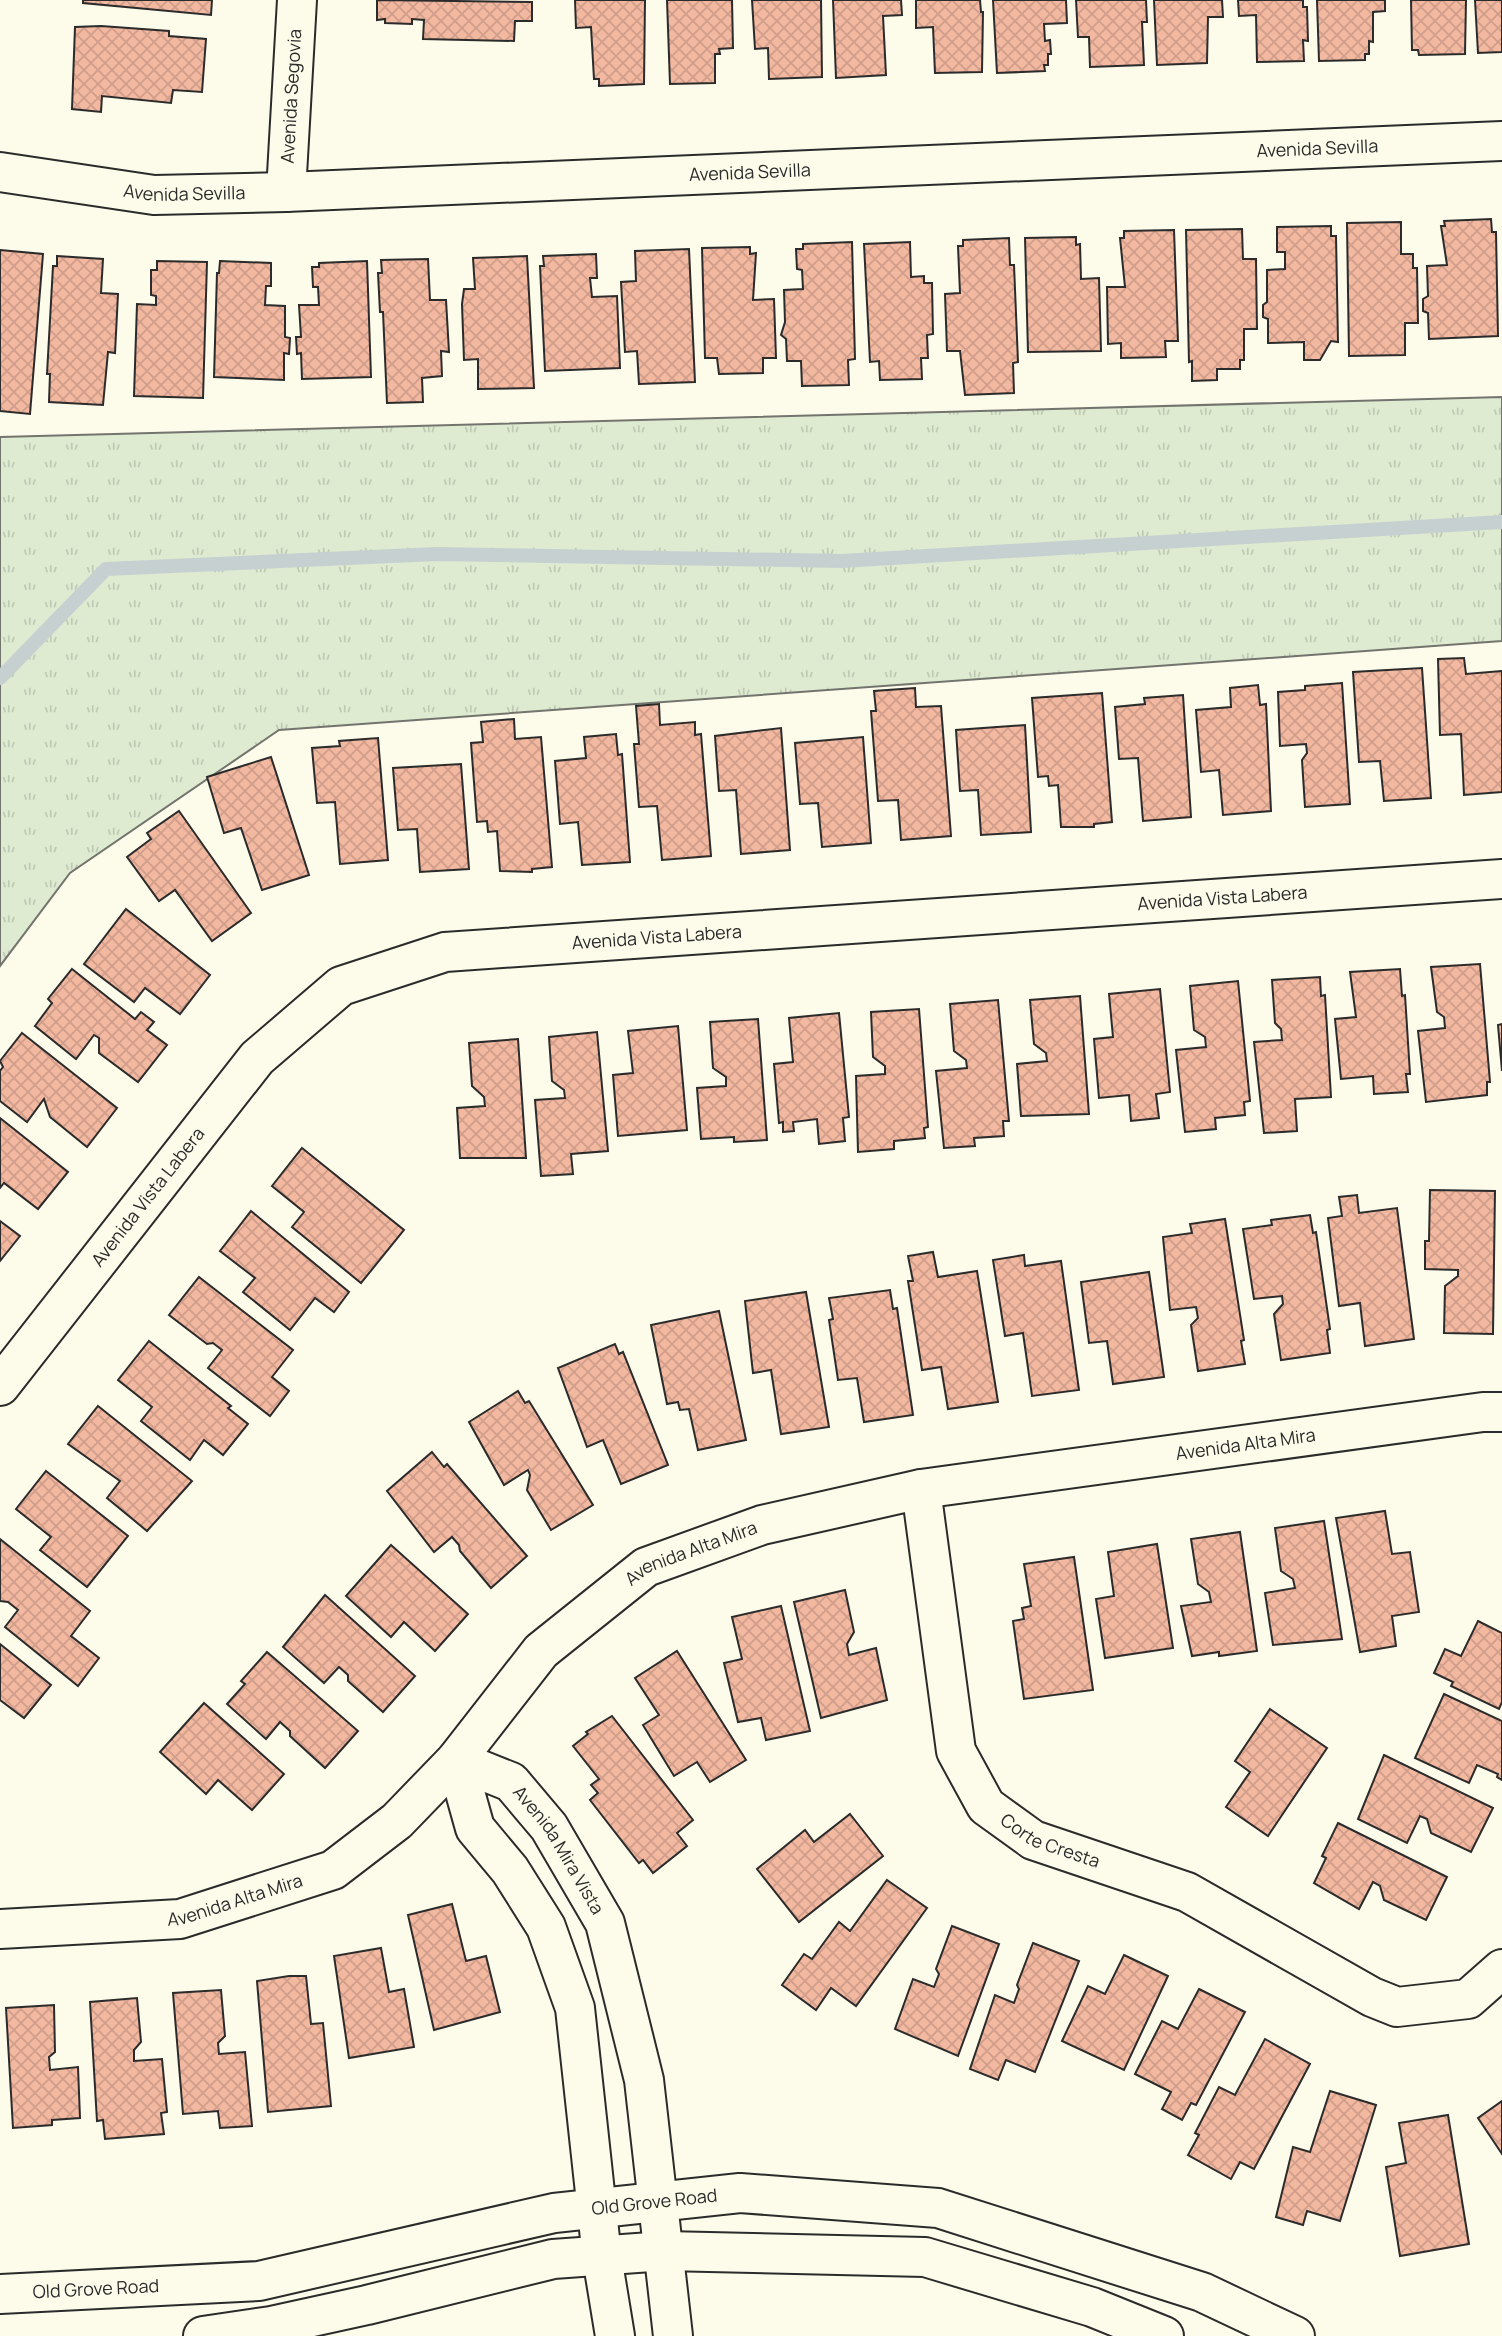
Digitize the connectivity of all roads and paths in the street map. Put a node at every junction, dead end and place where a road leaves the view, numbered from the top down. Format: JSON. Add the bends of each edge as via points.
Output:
{"nodes":[{"id":1,"x":298,"y":0,"type":"edge"},
{"id":2,"x":1502,"y":141,"type":"edge"},
{"id":3,"x":0,"y":172,"type":"edge"},
{"id":4,"x":286,"y":192,"type":"junction"},
{"id":5,"x":1502,"y":879,"type":"edge"},
{"id":6,"x":0,"y":1386,"type":"edge"},
{"id":7,"x":1502,"y":1412,"type":"edge"},
{"id":8,"x":921,"y":1489,"type":"junction"},
{"id":9,"x":456,"y":1760,"type":"junction"},
{"id":10,"x":0,"y":1929,"type":"edge"},
{"id":11,"x":1502,"y":1969,"type":"edge"},
{"id":12,"x":658,"y":2203,"type":"junction"},
{"id":13,"x":596,"y":2209,"type":"junction"},
{"id":14,"x":665,"y":2251,"type":"junction"},
{"id":15,"x":601,"y":2257,"type":"junction"},
{"id":16,"x":0,"y":2294,"type":"edge"},
{"id":17,"x":204,"y":2336,"type":"edge"},
{"id":18,"x":615,"y":2336,"type":"edge"},
{"id":19,"x":673,"y":2336,"type":"edge"},
{"id":20,"x":1164,"y":2336,"type":"edge"},
{"id":21,"x":1294,"y":2336,"type":"edge"}],
"edges":[{"from":1,"to":4,"type":"street","name":"Avenida Segovia"},
{"from":2,"to":4,"type":"street","name":"Avenida Sevilla"},
{"from":3,"to":4,"type":"street","name":"Avenida Sevilla","via":[[154,195]]},
{"from":5,"to":6,"type":"street","name":"Avenida Vista Labera","via":[[445,952],[341,986],[257,1058]]},
{"from":7,"to":8,"type":"street","name":"Avenida Alta Mira"},
{"from":8,"to":9,"type":"street","name":"Avenida Alta Mira","via":[[762,1525],[646,1567],[541,1651]]},
{"from":8,"to":11,"type":"street","name":"Corte Cresta","via":[[956,1751],[986,1806],[1033,1840],[1187,1892],[1397,2007],[1468,1999]]},
{"from":9,"to":10,"type":"street","name":"Avenida Alta Mira","via":[[397,1821],[333,1870],[180,1919]]},
{"from":9,"to":12,"type":"street","name":"Avenida Mira Vista","via":[[511,1782],[549,1827],[606,1923],[644,2080]]},
{"from":9,"to":13,"type":"street","via":[[475,1828],[510,1870],[546,1927],[575,2008]]},
{"from":12,"to":13,"type":"street","name":"Old Grove Road"},
{"from":12,"to":14,"type":"street","name":"Avenida Mira Vista"},
{"from":12,"to":21,"type":"street","name":"Old Grove Road","via":[[740,2193],[938,2208],[1202,2292]]},
{"from":13,"to":15,"type":"street"},
{"from":13,"to":16,"type":"street","name":"Old Grove Road","via":[[554,2213],[259,2281]]},
{"from":14,"to":15,"type":"street"},
{"from":14,"to":19,"type":"street","name":"Avenida Mira Vista"},
{"from":14,"to":20,"type":"street","via":[[925,2257],[1092,2307]]},
{"from":15,"to":17,"type":"street","via":[[554,2259],[312,2318]]},
{"from":15,"to":18,"type":"street"}]}
